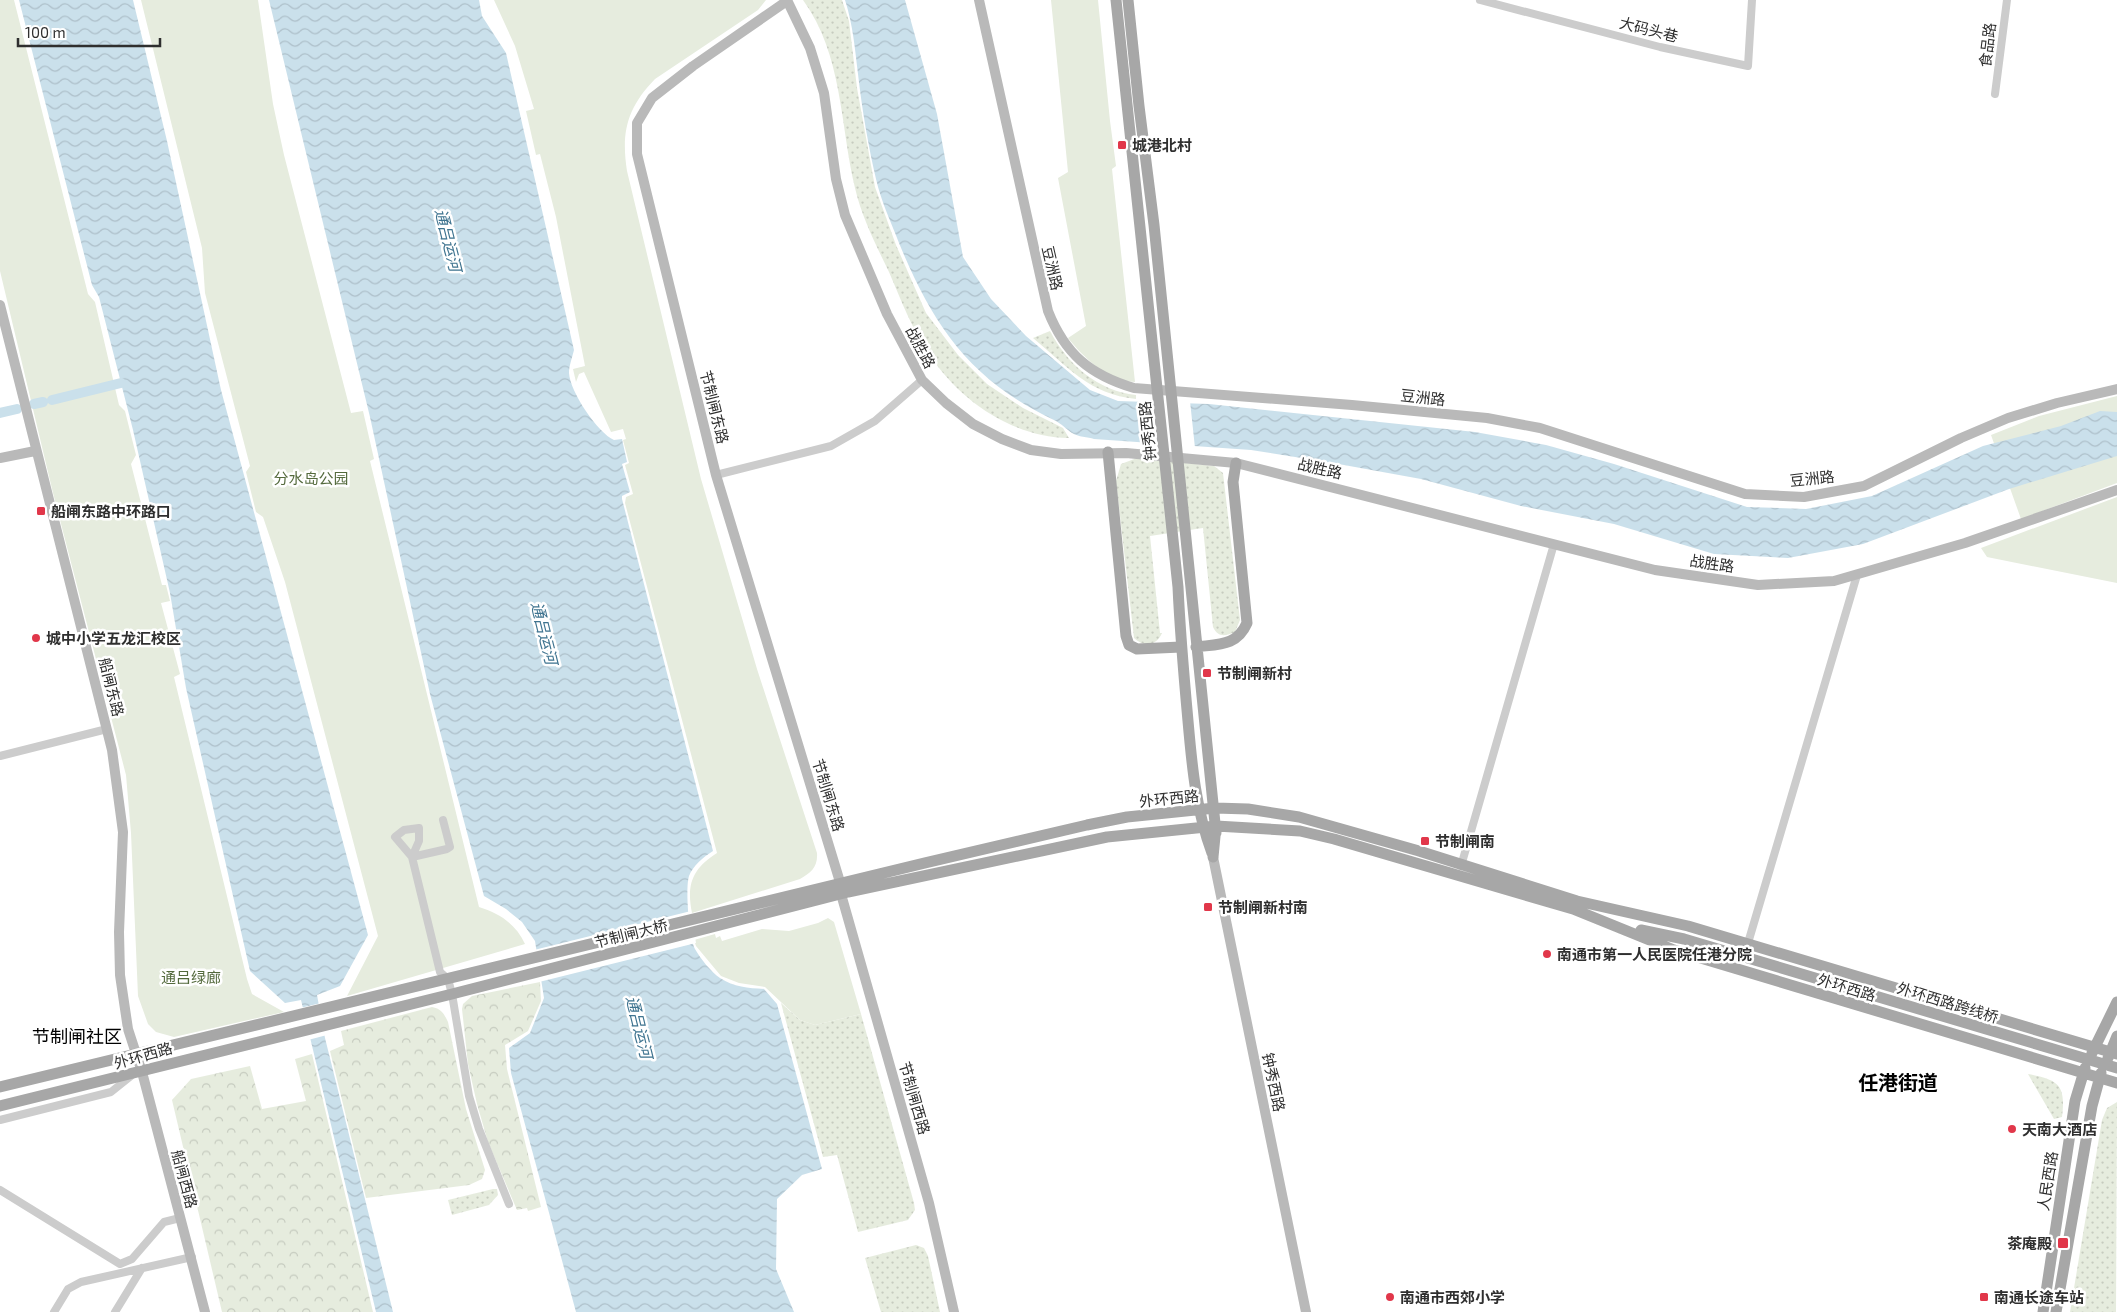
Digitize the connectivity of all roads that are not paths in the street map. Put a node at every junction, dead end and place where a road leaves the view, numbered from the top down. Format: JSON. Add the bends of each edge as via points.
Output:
{"nodes":[{"id":1,"x":787,"y":0,"type":"edge"},
{"id":2,"x":979,"y":0,"type":"edge"},
{"id":3,"x":1116,"y":0,"type":"edge"},
{"id":4,"x":1128,"y":0,"type":"edge"},
{"id":5,"x":1480,"y":0,"type":"edge"},
{"id":6,"x":1752,"y":0,"type":"edge"},
{"id":7,"x":2007,"y":0,"type":"edge"},
{"id":8,"x":1995,"y":94,"type":"dead end"},
{"id":9,"x":0,"y":305,"type":"edge"},
{"id":10,"x":922,"y":380,"type":"junction"},
{"id":11,"x":2117,"y":389,"type":"edge"},
{"id":12,"x":35,"y":451,"type":"junction"},
{"id":13,"x":1108,"y":452,"type":"junction"},
{"id":14,"x":0,"y":458,"type":"edge"},
{"id":15,"x":1236,"y":463,"type":"junction"},
{"id":16,"x":716,"y":475,"type":"junction"},
{"id":17,"x":2117,"y":490,"type":"edge"},
{"id":18,"x":1554,"y":544,"type":"junction"},
{"id":19,"x":1857,"y":575,"type":"junction"},
{"id":20,"x":1181,"y":647,"type":"junction"},
{"id":21,"x":1196,"y":647,"type":"junction"},
{"id":22,"x":107,"y":729,"type":"junction"},
{"id":23,"x":0,"y":756,"type":"edge"},
{"id":24,"x":1215,"y":808,"type":"junction"},
{"id":25,"x":1198,"y":809,"type":"junction"},
{"id":26,"x":443,"y":820,"type":"dead end"},
{"id":27,"x":1216,"y":826,"type":"junction"},
{"id":28,"x":1202,"y":827,"type":"junction"},
{"id":29,"x":1213,"y":857,"type":"junction"},
{"id":30,"x":1461,"y":866,"type":"junction"},
{"id":31,"x":841,"y":888,"type":"junction"},
{"id":32,"x":1575,"y":905,"type":"junction"},
{"id":33,"x":763,"y":909,"type":"junction"},
{"id":34,"x":1684,"y":939,"type":"joint"},
{"id":35,"x":1748,"y":944,"type":"junction"},
{"id":36,"x":448,"y":979,"type":"junction"},
{"id":37,"x":452,"y":994,"type":"junction"},
{"id":38,"x":2117,"y":1002,"type":"edge"},
{"id":39,"x":2117,"y":1036,"type":"edge"},
{"id":40,"x":2095,"y":1047,"type":"junction"},
{"id":41,"x":2114,"y":1053,"type":"edge"},
{"id":42,"x":136,"y":1055,"type":"junction"},
{"id":43,"x":2117,"y":1068,"type":"edge"},
{"id":44,"x":138,"y":1072,"type":"junction"},
{"id":45,"x":2082,"y":1074,"type":"junction"},
{"id":46,"x":2099,"y":1078,"type":"junction"},
{"id":47,"x":2117,"y":1083,"type":"edge"},
{"id":48,"x":0,"y":1087,"type":"edge"},
{"id":49,"x":0,"y":1106,"type":"edge"},
{"id":50,"x":0,"y":1120,"type":"edge"},
{"id":51,"x":0,"y":1190,"type":"edge"},
{"id":52,"x":509,"y":1204,"type":"dead end"},
{"id":53,"x":180,"y":1218,"type":"junction"},
{"id":54,"x":192,"y":1257,"type":"junction"},
{"id":55,"x":142,"y":1268,"type":"junction"},
{"id":56,"x":54,"y":1312,"type":"edge"},
{"id":57,"x":115,"y":1312,"type":"edge"},
{"id":58,"x":205,"y":1312,"type":"edge"},
{"id":59,"x":954,"y":1312,"type":"edge"},
{"id":60,"x":1306,"y":1312,"type":"edge"},
{"id":61,"x":2043,"y":1312,"type":"edge"},
{"id":62,"x":2056,"y":1312,"type":"edge"}],
"edges":[{"from":1,"to":10,"type":"street","name":"战胜路","via":[[810,48],[824,94],[836,179],[845,215],[887,314]]},
{"from":1,"to":16,"type":"street","name":"节制闸东路","via":[[652,98],[637,123],[637,154]]},
{"from":2,"to":11,"type":"street","name":"豆洲路","via":[[1048,311],[1065,346],[1096,373],[1113,382],[1134,388],[1487,418],[1540,428],[1745,494],[1804,497],[1864,486],[2008,418]]},
{"from":3,"to":20,"type":"main road","name":"钟秀西路","via":[[1178,587]]},
{"from":4,"to":21,"type":"main road","name":"钟秀西路"},
{"from":5,"to":6,"type":"street","name":"大码头巷","via":[[1660,47],[1748,66]]},
{"from":7,"to":8,"type":"street","name":"食品路"},
{"from":9,"to":12,"type":"street","name":"船闸东路"},
{"from":10,"to":13,"type":"street","name":"战胜路","via":[[973,424],[1002,439],[1031,450],[1061,454]]},
{"from":10,"to":16,"type":"street","via":[[874,421],[831,446]]},
{"from":12,"to":14,"type":"street"},
{"from":12,"to":22,"type":"street","name":"船闸东路"},
{"from":13,"to":15,"type":"street","name":"战胜路"},
{"from":13,"to":20,"type":"main road","via":[[1126,636],[1137,648]]},
{"from":15,"to":18,"type":"street","name":"战胜路"},
{"from":15,"to":21,"type":"main road","via":[[1233,482],[1247,623],[1242,633],[1231,642]]},
{"from":16,"to":31,"type":"street","name":"节制闸东路"},
{"from":17,"to":19,"type":"street","name":"战胜路","via":[[1965,543]]},
{"from":18,"to":19,"type":"street","name":"战胜路","via":[[1655,570],[1758,585],[1834,581]]},
{"from":18,"to":30,"type":"street"},
{"from":19,"to":35,"type":"street"},
{"from":20,"to":25,"type":"main road","name":"钟秀西路"},
{"from":21,"to":24,"type":"main road","name":"钟秀西路"},
{"from":22,"to":23,"type":"street"},
{"from":22,"to":42,"type":"street","name":"船闸东路","via":[[123,832],[120,974],[128,1029]]},
{"from":24,"to":25,"type":"main road","name":"外环西路"},
{"from":24,"to":27,"type":"main road","name":"钟秀西路"},
{"from":24,"to":30,"type":"main road","name":"外环西路","via":[[1299,817]]},
{"from":25,"to":28,"type":"main road","name":"钟秀西路"},
{"from":25,"to":31,"type":"main road","name":"外环西路","via":[[1087,825]]},
{"from":26,"to":36,"type":"street","via":[[450,847],[412,857],[440,972]]},
{"from":27,"to":28,"type":"main road","name":"外环西路"},
{"from":27,"to":29,"type":"main road"},
{"from":27,"to":32,"type":"main road","name":"外环西路","via":[[1250,826],[1308,833]]},
{"from":28,"to":29,"type":"main road","name":"钟秀西路"},
{"from":28,"to":31,"type":"main road","name":"外环西路","via":[[1107,837]]},
{"from":29,"to":60,"type":"street","name":"钟秀西路"},
{"from":30,"to":32,"type":"main road","name":"外环西路"},
{"from":31,"to":33,"type":"main road","name":"外环西路"},
{"from":31,"to":59,"type":"street","name":"节制闸西路","via":[[929,1203]]},
{"from":32,"to":34,"type":"main road","name":"外环西路","via":[[1666,930]]},
{"from":32,"to":35,"type":"main road","name":"外环西路","via":[[1688,926]]},
{"from":32,"to":45,"type":"main road","name":"外环西路","via":[[1674,950]]},
{"from":33,"to":36,"type":"main road","name":"节制闸大桥"},
{"from":33,"to":37,"type":"main road","name":"节制闸大桥"},
{"from":34,"to":43,"type":"main road","name":"外环西路跨线桥"},
{"from":35,"to":40,"type":"main road","name":"外环西路"},
{"from":36,"to":37,"type":"street"},
{"from":36,"to":42,"type":"main road","name":"外环西路"},
{"from":37,"to":44,"type":"main road","name":"外环西路"},
{"from":37,"to":52,"type":"street","via":[[469,1096]]},
{"from":38,"to":40,"type":"main road","name":"人民西路"},
{"from":39,"to":41,"type":"main road","name":"人民西路"},
{"from":40,"to":41,"type":"main road","name":"外环西路"},
{"from":40,"to":45,"type":"main road","name":"人民西路"},
{"from":41,"to":46,"type":"main road","name":"人民西路"},
{"from":42,"to":44,"type":"street","name":"船闸西路"},
{"from":42,"to":48,"type":"main road","name":"外环西路"},
{"from":44,"to":49,"type":"main road","name":"外环西路"},
{"from":44,"to":50,"type":"street","via":[[111,1092]]},
{"from":44,"to":53,"type":"street","name":"船闸西路"},
{"from":45,"to":46,"type":"main road","name":"外环西路"},
{"from":45,"to":61,"type":"main road","name":"人民西路","via":[[2073,1110]]},
{"from":46,"to":47,"type":"main road","name":"外环西路"},
{"from":46,"to":62,"type":"main road","name":"人民西路"},
{"from":51,"to":53,"type":"street","via":[[120,1264],[132,1259],[164,1222]]},
{"from":53,"to":54,"type":"street","name":"船闸西路"},
{"from":54,"to":55,"type":"street"},
{"from":54,"to":58,"type":"street","name":"船闸西路"},
{"from":55,"to":56,"type":"street","via":[[81,1282],[68,1289]]},
{"from":55,"to":57,"type":"street"}]}
